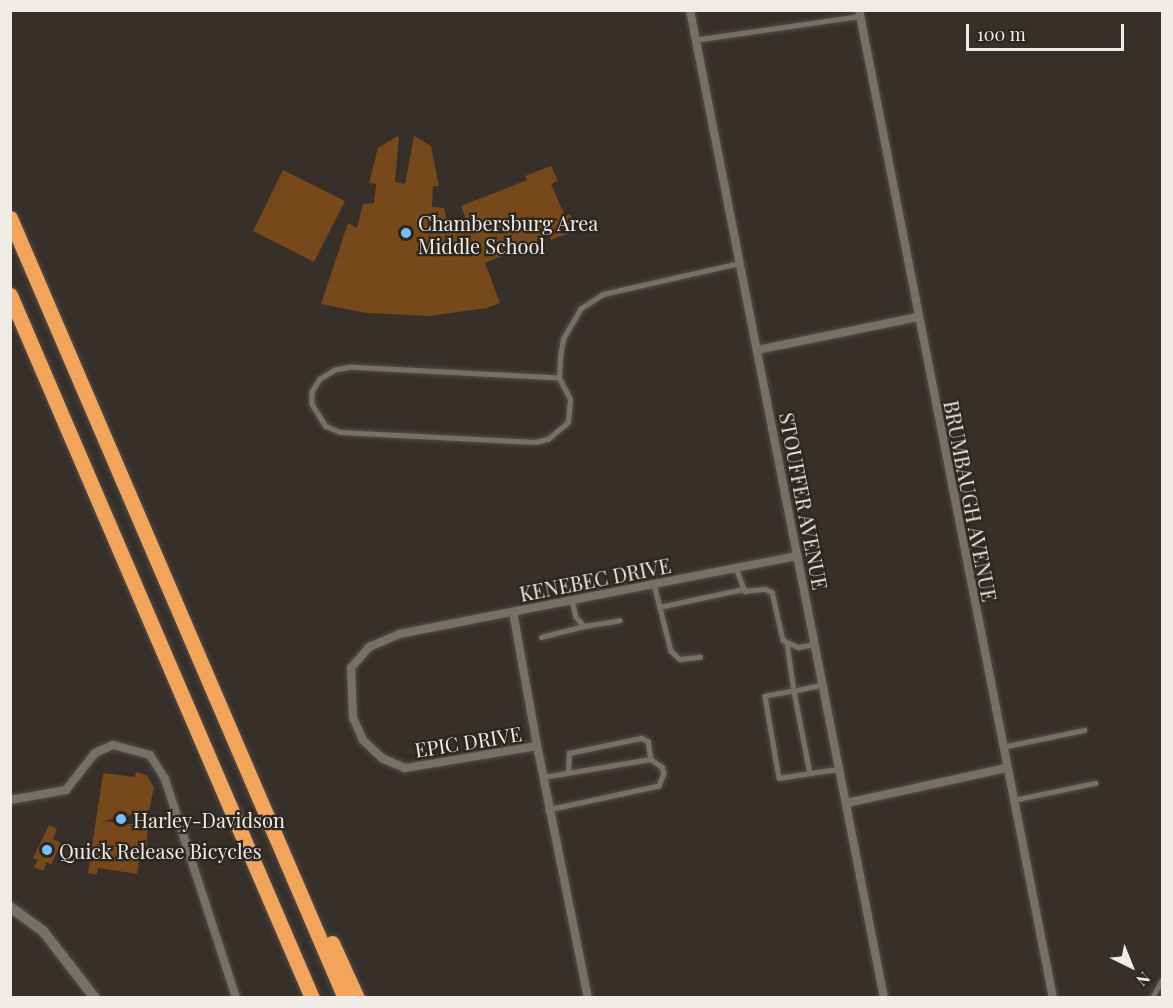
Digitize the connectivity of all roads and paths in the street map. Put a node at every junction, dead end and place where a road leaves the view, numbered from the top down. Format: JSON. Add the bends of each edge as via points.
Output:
{"nodes":[{"id":1,"x":690,"y":10,"type":"edge"},
{"id":2,"x":860,"y":13,"type":"edge"},
{"id":3,"x":694,"y":40,"type":"junction"},
{"id":4,"x":10,"y":218,"type":"edge"},
{"id":5,"x":739,"y":263,"type":"junction"},
{"id":6,"x":10,"y":296,"type":"edge"},
{"id":7,"x":918,"y":317,"type":"junction"},
{"id":8,"x":757,"y":350,"type":"junction"},
{"id":9,"x":559,"y":378,"type":"junction"},
{"id":10,"x":798,"y":556,"type":"junction"},
{"id":11,"x":736,"y":568,"type":"junction"},
{"id":12,"x":654,"y":584,"type":"junction"},
{"id":13,"x":744,"y":589,"type":"junction"},
{"id":14,"x":572,"y":600,"type":"junction"},
{"id":15,"x":659,"y":607,"type":"junction"},
{"id":16,"x":513,"y":612,"type":"junction"},
{"id":17,"x":620,"y":620,"type":"dead end"},
{"id":18,"x":584,"y":626,"type":"junction"},
{"id":19,"x":399,"y":634,"type":"joint"},
{"id":20,"x":541,"y":636,"type":"dead end"},
{"id":21,"x":787,"y":643,"type":"junction"},
{"id":22,"x":815,"y":644,"type":"junction"},
{"id":23,"x":700,"y":657,"type":"dead end"},
{"id":24,"x":823,"y":685,"type":"junction"},
{"id":25,"x":794,"y":691,"type":"junction"},
{"id":26,"x":1084,"y":730,"type":"dead end"},
{"id":27,"x":537,"y":746,"type":"junction"},
{"id":28,"x":1001,"y":747,"type":"junction"},
{"id":29,"x":651,"y":759,"type":"junction"},
{"id":30,"x":1006,"y":768,"type":"junction"},
{"id":31,"x":840,"y":769,"type":"junction"},
{"id":32,"x":568,"y":771,"type":"junction"},
{"id":33,"x":810,"y":774,"type":"junction"},
{"id":34,"x":543,"y":777,"type":"junction"},
{"id":35,"x":1095,"y":783,"type":"dead end"},
{"id":36,"x":221,"y":786,"type":"junction"},
{"id":37,"x":10,"y":800,"type":"edge"},
{"id":38,"x":1012,"y":800,"type":"junction"},
{"id":39,"x":847,"y":803,"type":"junction"},
{"id":40,"x":548,"y":810,"type":"junction"},
{"id":41,"x":279,"y":845,"type":"junction"},
{"id":42,"x":10,"y":907,"type":"edge"},
{"id":43,"x":1162,"y":980,"type":"edge"},
{"id":44,"x":95,"y":998,"type":"edge"},
{"id":45,"x":236,"y":998,"type":"edge"},
{"id":46,"x":302,"y":998,"type":"edge"},
{"id":47,"x":312,"y":998,"type":"edge"},
{"id":48,"x":345,"y":998,"type":"edge"},
{"id":49,"x":357,"y":998,"type":"edge"},
{"id":50,"x":588,"y":998,"type":"edge"},
{"id":51,"x":884,"y":998,"type":"edge"},
{"id":52,"x":1053,"y":998,"type":"edge"},
{"id":53,"x":1152,"y":998,"type":"edge"}],
"edges":[{"from":1,"to":3,"type":"street","name":"STOUFFER AVENUE"},
{"from":2,"to":3,"type":"lane"},
{"from":2,"to":7,"type":"street","name":"BRUMBAUGH AVENUE"},
{"from":3,"to":5,"type":"street","name":"STOUFFER AVENUE"},
{"from":4,"to":41,"type":"highway"},
{"from":5,"to":8,"type":"street","name":"STOUFFER AVENUE"},
{"from":5,"to":9,"type":"lane","via":[[591,300],[580,309],[563,339]]},
{"from":6,"to":36,"type":"highway"},
{"from":7,"to":8,"type":"street"},
{"from":7,"to":28,"type":"street","name":"BRUMBAUGH AVENUE"},
{"from":8,"to":10,"type":"street","name":"STOUFFER AVENUE"},
{"from":9,"to":9,"type":"lane","via":[[570,399],[568,422],[558,433],[535,442],[340,432],[326,426],[312,404],[312,392],[320,379],[335,370],[352,367]]},
{"from":10,"to":11,"type":"street","name":"KENEBEC DRIVE"},
{"from":10,"to":22,"type":"street","name":"STOUFFER AVENUE"},
{"from":11,"to":12,"type":"street","name":"KENEBEC DRIVE"},
{"from":11,"to":13,"type":"lane"},
{"from":12,"to":14,"type":"street","name":"KENEBEC DRIVE"},
{"from":12,"to":15,"type":"lane"},
{"from":13,"to":15,"type":"lane"},
{"from":13,"to":21,"type":"lane","via":[[772,592]]},
{"from":14,"to":16,"type":"street","name":"KENEBEC DRIVE"},
{"from":14,"to":18,"type":"lane","via":[[576,617]]},
{"from":15,"to":23,"type":"lane","via":[[671,651],[680,659]]},
{"from":16,"to":19,"type":"street","name":"KENEBEC DRIVE"},
{"from":16,"to":27,"type":"street"},
{"from":17,"to":18,"type":"lane"},
{"from":18,"to":20,"type":"lane"},
{"from":19,"to":27,"type":"street","name":"EPIC DRIVE","via":[[369,647],[351,668],[353,718],[363,740],[382,758],[405,768]]},
{"from":21,"to":22,"type":"lane","via":[[798,647]]},
{"from":21,"to":25,"type":"lane"},
{"from":22,"to":24,"type":"street","name":"STOUFFER AVENUE"},
{"from":24,"to":25,"type":"lane"},
{"from":24,"to":31,"type":"street","name":"STOUFFER AVENUE"},
{"from":25,"to":33,"type":"lane"},
{"from":25,"to":33,"type":"lane","via":[[765,696],[779,778]]},
{"from":26,"to":28,"type":"lane"},
{"from":27,"to":34,"type":"street","name":"EPIC DRIVE"},
{"from":28,"to":30,"type":"street","name":"BRUMBAUGH AVENUE"},
{"from":29,"to":32,"type":"lane"},
{"from":29,"to":32,"type":"lane","via":[[648,741],[641,738],[569,753]]},
{"from":29,"to":40,"type":"lane","via":[[662,767],[664,780],[659,786]]},
{"from":30,"to":38,"type":"street","name":"BRUMBAUGH AVENUE"},
{"from":30,"to":39,"type":"street"},
{"from":31,"to":33,"type":"lane"},
{"from":31,"to":39,"type":"street","name":"STOUFFER AVENUE"},
{"from":32,"to":34,"type":"lane"},
{"from":34,"to":40,"type":"street","name":"EPIC DRIVE"},
{"from":35,"to":38,"type":"lane"},
{"from":36,"to":46,"type":"highway","via":[[236,838]]},
{"from":36,"to":47,"type":"highway"},
{"from":37,"to":45,"type":"street","via":[[66,789],[95,753],[113,745],[150,755],[165,779]]},
{"from":38,"to":52,"type":"street","name":"BRUMBAUGH AVENUE"},
{"from":39,"to":51,"type":"street","name":"STOUFFER AVENUE"},
{"from":40,"to":50,"type":"street","name":"EPIC DRIVE"},
{"from":41,"to":48,"type":"highway"},
{"from":41,"to":49,"type":"highway","via":[[294,862]]},
{"from":42,"to":44,"type":"street","via":[[43,930]]},
{"from":43,"to":53,"type":"lane"}]}
